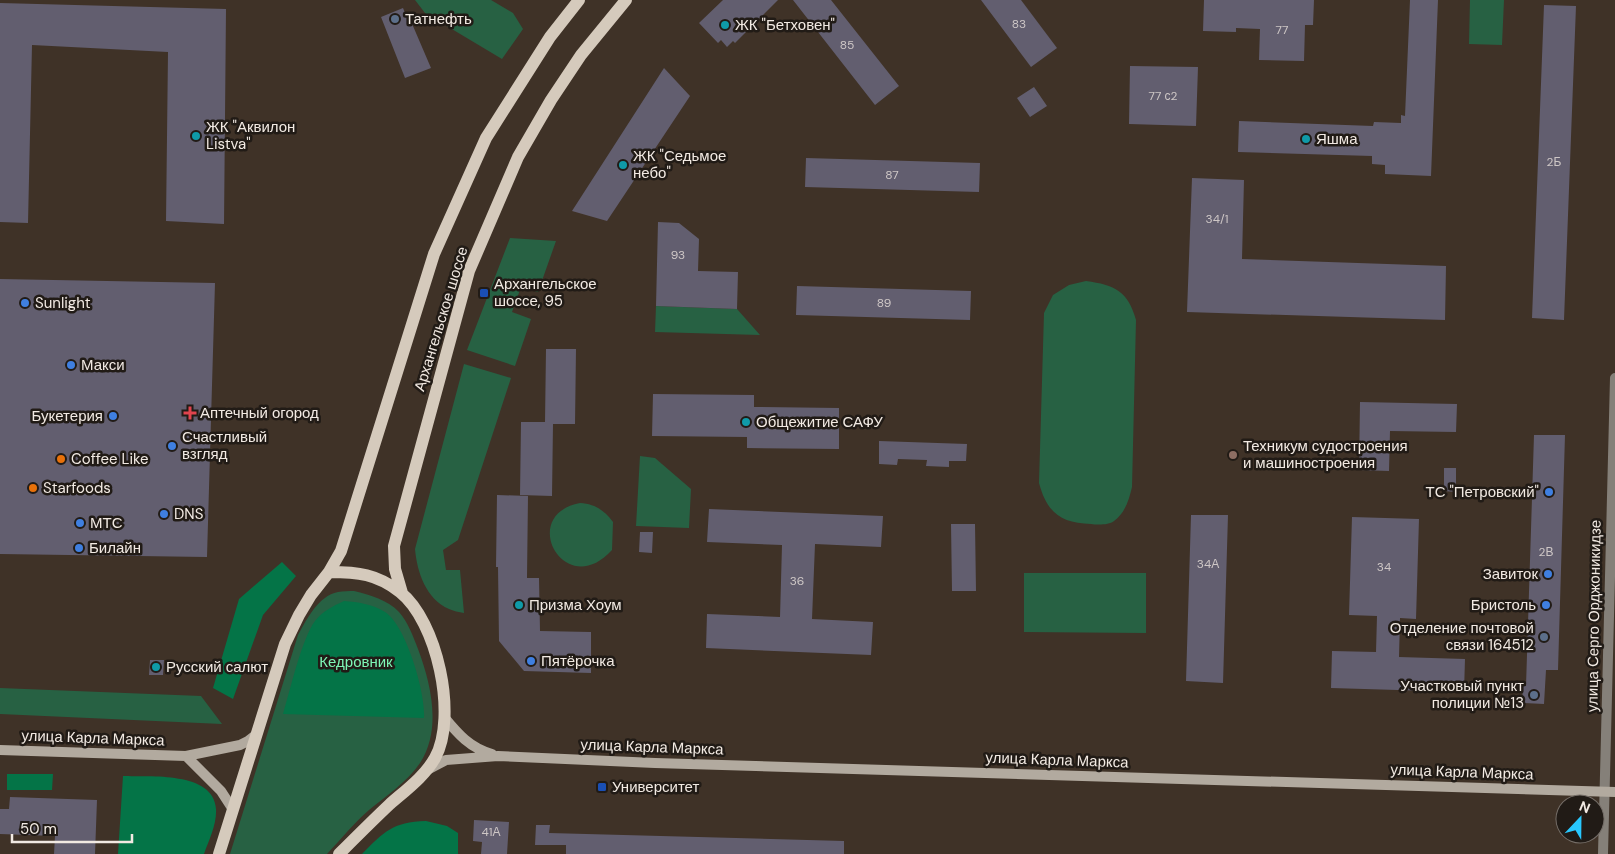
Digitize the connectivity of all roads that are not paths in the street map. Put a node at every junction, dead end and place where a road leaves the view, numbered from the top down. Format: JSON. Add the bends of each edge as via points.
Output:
{"nodes":[{"id":1,"x":579,"y":0,"type":"edge"},
{"id":2,"x":626,"y":0,"type":"edge"},
{"id":3,"x":1615,"y":378,"type":"edge"},
{"id":4,"x":329,"y":572,"type":"junction"},
{"id":5,"x":402,"y":593,"type":"junction"},
{"id":6,"x":444,"y":716,"type":"junction"},
{"id":7,"x":258,"y":733,"type":"junction"},
{"id":8,"x":0,"y":750,"type":"edge"},
{"id":9,"x":186,"y":756,"type":"junction"},
{"id":10,"x":498,"y":756,"type":"junction"},
{"id":11,"x":426,"y":771,"type":"junction"},
{"id":12,"x":1610,"y":792,"type":"edge"},
{"id":13,"x":232,"y":808,"type":"junction"},
{"id":14,"x":219,"y":854,"type":"edge"},
{"id":15,"x":339,"y":854,"type":"edge"},
{"id":16,"x":1602,"y":854,"type":"edge"}],
"edges":[{"from":1,"to":4,"type":"main road","name":"Архангельское шоссе","via":[[550,37],[486,138],[434,254],[341,551]]},
{"from":2,"to":5,"type":"main road","name":"Архангельское шоссе","via":[[551,100],[518,157],[469,271],[394,546],[395,569]]},
{"from":3,"to":12,"type":"street","name":"улица Серго Орджоникидзе"},
{"from":4,"to":5,"type":"main road","via":[[355,572],[370,576]]},
{"from":4,"to":7,"type":"main road","name":"Архангельское шоссе","via":[[311,595],[285,644]]},
{"from":5,"to":6,"type":"main road","via":[[422,617],[436,655],[444,686]]},
{"from":6,"to":10,"type":"street","via":[[468,742]]},
{"from":6,"to":11,"type":"main road","via":[[441,745]]},
{"from":7,"to":9,"type":"street","name":"улица Карла Маркса","via":[[240,745]]},
{"from":7,"to":13,"type":"main road","name":"Архангельское шоссе"},
{"from":8,"to":9,"type":"street","name":"улица Карла Маркса"},
{"from":9,"to":13,"type":"street","via":[[221,791]]},
{"from":10,"to":11,"type":"street","via":[[446,760]]},
{"from":10,"to":12,"type":"street","name":"улица Карла Маркса"},
{"from":11,"to":15,"type":"main road"},
{"from":12,"to":16,"type":"street","name":"улица Серго Орджоникидзе"},
{"from":13,"to":14,"type":"main road","name":"Архангельское шоссе"}]}
